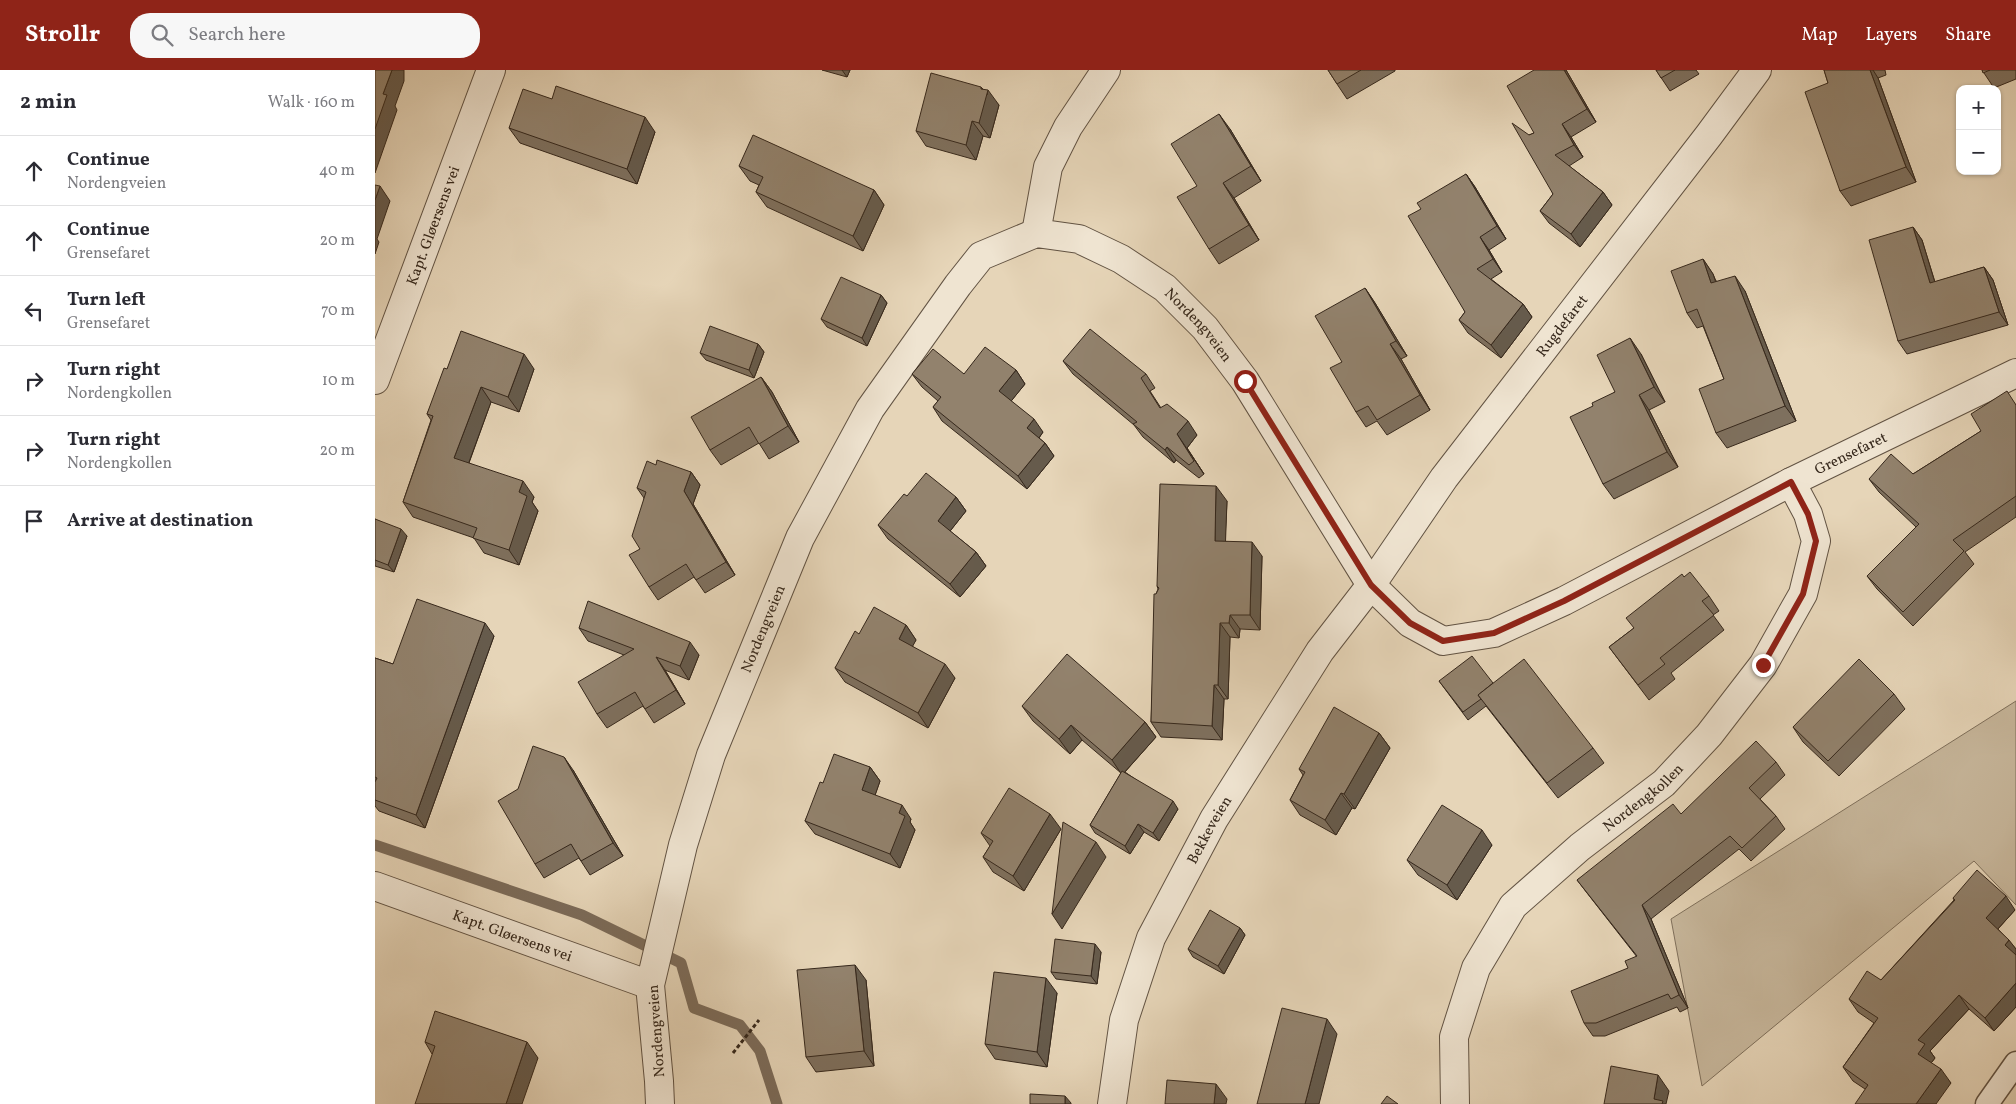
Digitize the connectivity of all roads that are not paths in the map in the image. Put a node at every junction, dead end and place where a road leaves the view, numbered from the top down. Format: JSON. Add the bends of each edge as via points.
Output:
{"nodes":[{"id":1,"x":491,"y":70,"type":"edge"},
{"id":2,"x":1106,"y":70,"type":"edge"},
{"id":3,"x":1757,"y":70,"type":"edge"},
{"id":4,"x":1036,"y":233,"type":"junction"},
{"id":5,"x":2016,"y":373,"type":"edge"},
{"id":6,"x":375,"y":380,"type":"edge"},
{"id":7,"x":1791,"y":482,"type":"junction"},
{"id":8,"x":1371,"y":585,"type":"junction"},
{"id":9,"x":375,"y":886,"type":"edge"},
{"id":10,"x":650,"y":986,"type":"junction"},
{"id":11,"x":2016,"y":1063,"type":"edge"},
{"id":12,"x":660,"y":1104,"type":"edge"},
{"id":13,"x":1112,"y":1104,"type":"edge"},
{"id":14,"x":1455,"y":1104,"type":"edge"},
{"id":15,"x":1987,"y":1104,"type":"edge"}],
"edges":[{"from":1,"to":6,"type":"street","name":"Kapt. Gløersens vei"},
{"from":2,"to":4,"type":"street","via":[[1068,127],[1048,167]]},
{"from":3,"to":8,"type":"street","name":"Rugdefaret","via":[[1444,478]]},
{"from":4,"to":8,"type":"street","name":"Nordengveien","via":[[1079,239],[1121,259],[1165,288],[1205,328],[1245,381]]},
{"from":4,"to":10,"type":"street","name":"Nordengveien","via":[[981,256],[958,285],[870,409],[799,538],[711,755],[683,845]]},
{"from":5,"to":7,"type":"street","name":"Grensefaret"},
{"from":7,"to":8,"type":"street","name":"Grensefaret","via":[[1564,601],[1494,633],[1443,641],[1410,623]]},
{"from":7,"to":14,"type":"street","name":"Nordengkollen","via":[[1808,514],[1816,541],[1803,594],[1763,665],[1709,735],[1664,783],[1580,847],[1513,906],[1476,968],[1454,1037]]},
{"from":8,"to":13,"type":"street","name":"Bekkeveien","via":[[1320,651],[1214,819],[1151,938],[1124,1020]]},
{"from":9,"to":10,"type":"street","name":"Kapt. Gløersens vei"},
{"from":10,"to":12,"type":"street","name":"Nordengveien"},
{"from":11,"to":15,"type":"lane"}]}
